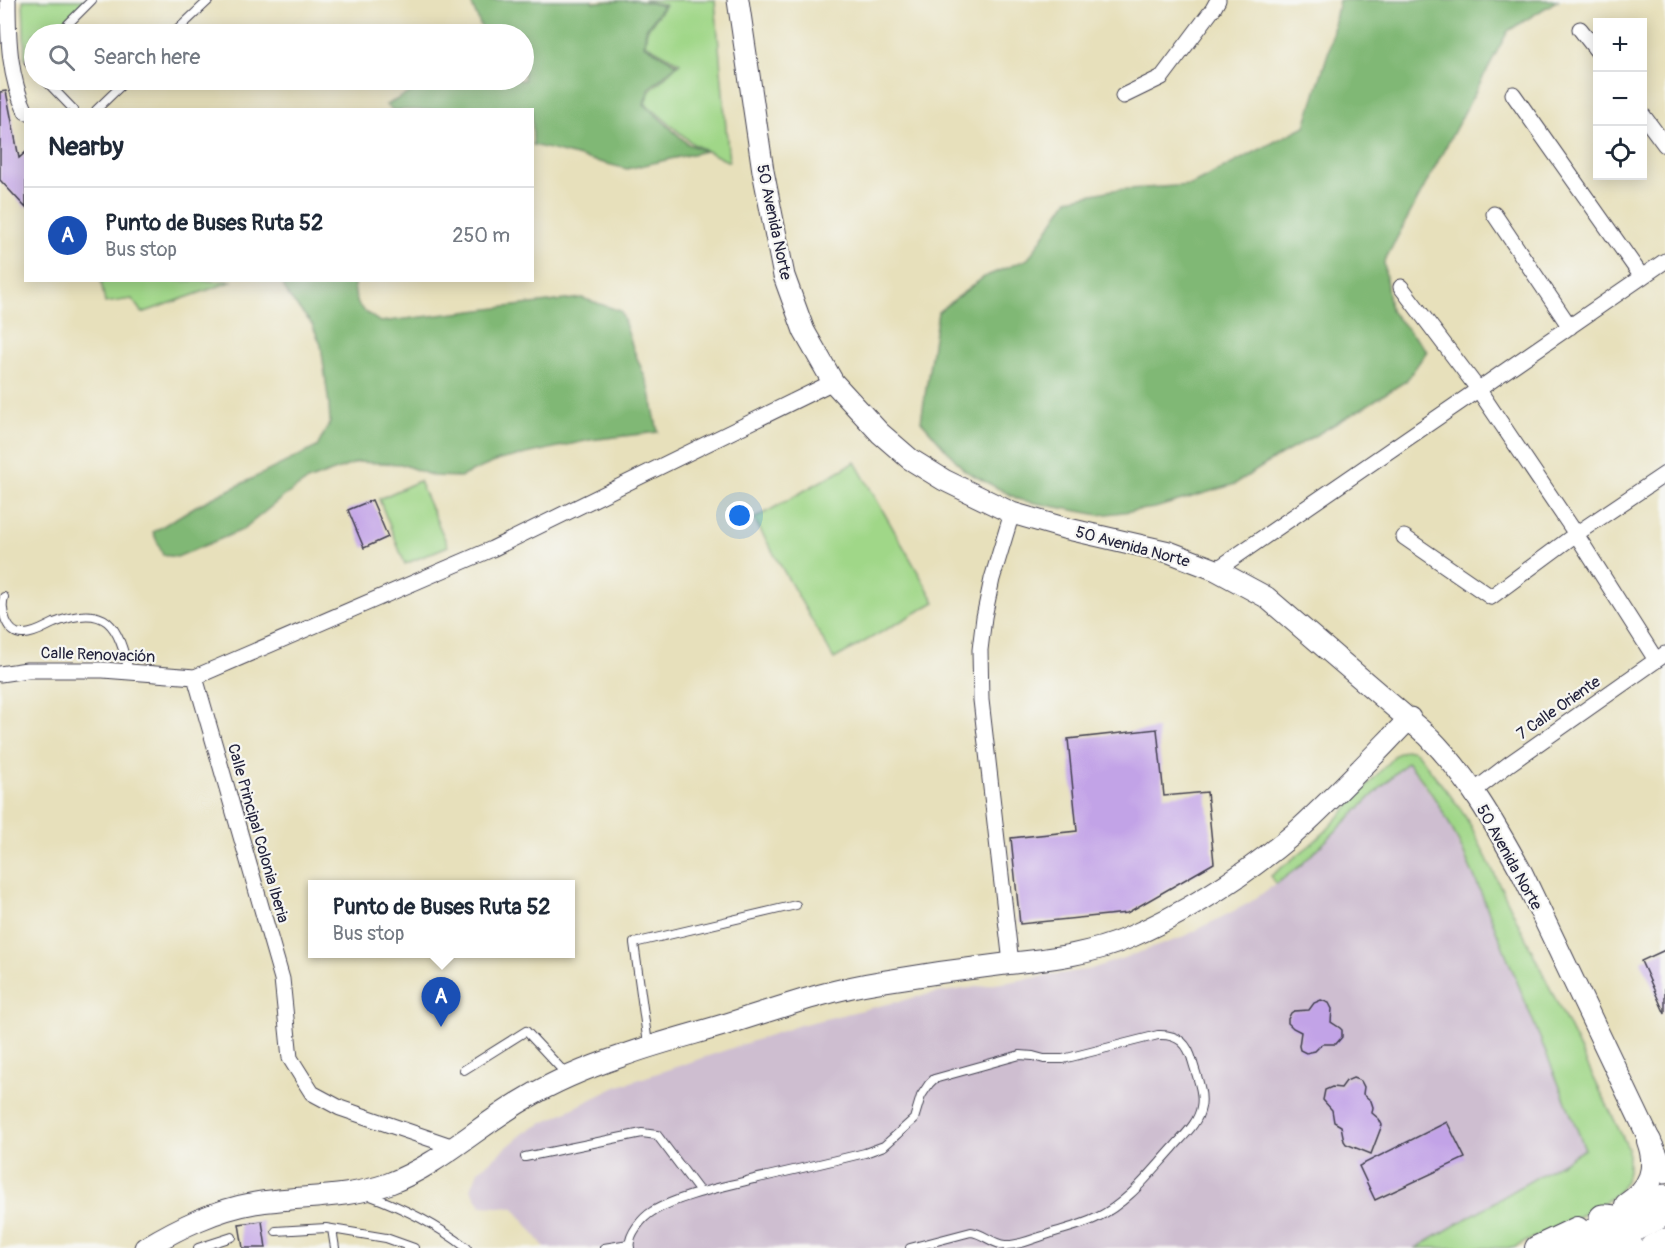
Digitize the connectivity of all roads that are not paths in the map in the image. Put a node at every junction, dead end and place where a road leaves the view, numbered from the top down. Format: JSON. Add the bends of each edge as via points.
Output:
{"nodes":[{"id":1,"x":9,"y":0,"type":"edge"},
{"id":2,"x":92,"y":0,"type":"edge"},
{"id":3,"x":208,"y":0,"type":"edge"},
{"id":4,"x":738,"y":0,"type":"edge"},
{"id":5,"x":1218,"y":0,"type":"edge"},
{"id":6,"x":68,"y":24,"type":"edge"},
{"id":7,"x":183,"y":24,"type":"edge"},
{"id":8,"x":1580,"y":29,"type":"dead end"},
{"id":9,"x":1593,"y":46,"type":"edge"},
{"id":10,"x":55,"y":90,"type":"edge"},
{"id":11,"x":117,"y":90,"type":"edge"},
{"id":12,"x":1513,"y":94,"type":"dead end"},
{"id":13,"x":1123,"y":96,"type":"dead end"},
{"id":14,"x":24,"y":108,"type":"edge"},
{"id":15,"x":72,"y":108,"type":"edge"},
{"id":16,"x":98,"y":108,"type":"edge"},
{"id":17,"x":1647,"y":121,"type":"edge"},
{"id":18,"x":1665,"y":145,"type":"edge"},
{"id":19,"x":1494,"y":214,"type":"dead end"},
{"id":20,"x":1665,"y":261,"type":"edge"},
{"id":21,"x":1642,"y":277,"type":"junction"},
{"id":22,"x":1401,"y":287,"type":"dead end"},
{"id":23,"x":1570,"y":327,"type":"junction"},
{"id":24,"x":833,"y":382,"type":"junction"},
{"id":25,"x":1478,"y":389,"type":"junction"},
{"id":26,"x":1665,"y":474,"type":"edge"},
{"id":27,"x":1011,"y":513,"type":"junction"},
{"id":28,"x":1576,"y":534,"type":"junction"},
{"id":29,"x":1404,"y":537,"type":"dead end"},
{"id":30,"x":1216,"y":570,"type":"junction"},
{"id":31,"x":4,"y":597,"type":"dead end"},
{"id":32,"x":1661,"y":657,"type":"edge"},
{"id":33,"x":129,"y":672,"type":"junction"},
{"id":34,"x":0,"y":674,"type":"edge"},
{"id":35,"x":195,"y":677,"type":"junction"},
{"id":36,"x":1410,"y":718,"type":"junction"},
{"id":37,"x":1474,"y":791,"type":"junction"},
{"id":38,"x":796,"y":905,"type":"dead end"},
{"id":39,"x":1011,"y":963,"type":"junction"},
{"id":40,"x":649,"y":1047,"type":"junction"},
{"id":41,"x":464,"y":1070,"type":"dead end"},
{"id":42,"x":570,"y":1077,"type":"junction"},
{"id":43,"x":454,"y":1147,"type":"junction"},
{"id":44,"x":1657,"y":1148,"type":"edge"},
{"id":45,"x":525,"y":1157,"type":"dead end"},
{"id":46,"x":1665,"y":1172,"type":"edge"},
{"id":47,"x":1665,"y":1185,"type":"edge"},
{"id":48,"x":360,"y":1192,"type":"junction"},
{"id":49,"x":700,"y":1192,"type":"junction"},
{"id":50,"x":1665,"y":1198,"type":"edge"},
{"id":51,"x":1665,"y":1214,"type":"edge"},
{"id":52,"x":1614,"y":1215,"type":"junction"},
{"id":53,"x":1665,"y":1223,"type":"edge"},
{"id":54,"x":332,"y":1229,"type":"junction"},
{"id":55,"x":276,"y":1232,"type":"dead end"},
{"id":56,"x":232,"y":1237,"type":"dead end"},
{"id":57,"x":1665,"y":1242,"type":"edge"},
{"id":58,"x":630,"y":1246,"type":"edge"},
{"id":59,"x":145,"y":1248,"type":"edge"},
{"id":60,"x":198,"y":1248,"type":"edge"},
{"id":61,"x":335,"y":1248,"type":"edge"},
{"id":62,"x":414,"y":1248,"type":"edge"},
{"id":63,"x":467,"y":1248,"type":"edge"},
{"id":64,"x":604,"y":1248,"type":"edge"},
{"id":65,"x":910,"y":1248,"type":"edge"},
{"id":66,"x":1537,"y":1248,"type":"edge"},
{"id":67,"x":1561,"y":1248,"type":"edge"},
{"id":68,"x":1597,"y":1248,"type":"edge"},
{"id":69,"x":1627,"y":1248,"type":"edge"},
{"id":70,"x":1644,"y":1248,"type":"edge"},
{"id":71,"x":1653,"y":1248,"type":"edge"}],
"edges":[{"from":1,"to":14,"type":"street","via":[[12,67]]},
{"from":2,"to":6,"type":"lane"},
{"from":3,"to":7,"type":"lane"},
{"from":4,"to":24,"type":"street","name":"50 Avenida Norte","via":[[763,171],[784,276],[804,331]]},
{"from":5,"to":13,"type":"street","via":[[1162,77]]},
{"from":8,"to":9,"type":"street"},
{"from":10,"to":15,"type":"lane"},
{"from":11,"to":16,"type":"lane"},
{"from":12,"to":21,"type":"street"},
{"from":17,"to":18,"type":"street"},
{"from":19,"to":23,"type":"street"},
{"from":20,"to":21,"type":"street"},
{"from":21,"to":23,"type":"street"},
{"from":22,"to":25,"type":"street"},
{"from":23,"to":25,"type":"street"},
{"from":24,"to":27,"type":"street","name":"50 Avenida Norte","via":[[910,459]]},
{"from":24,"to":35,"type":"street","via":[[492,549]]},
{"from":25,"to":28,"type":"street"},
{"from":25,"to":30,"type":"street"},
{"from":26,"to":28,"type":"street"},
{"from":27,"to":30,"type":"street","name":"50 Avenida Norte","via":[[1169,552]]},
{"from":27,"to":39,"type":"street","via":[[992,579],[980,650],[981,700]]},
{"from":28,"to":29,"type":"street","via":[[1491,597]]},
{"from":28,"to":32,"type":"street"},
{"from":30,"to":36,"type":"street","name":"50 Avenida Norte","via":[[1266,597]]},
{"from":31,"to":33,"type":"lane","via":[[0,609],[12,631],[18,634],[34,632],[69,617],[96,616],[105,620],[120,639]]},
{"from":32,"to":37,"type":"street","name":"7 Calle Oriente"},
{"from":33,"to":34,"type":"street","name":"Calle Renovación","via":[[27,670]]},
{"from":33,"to":35,"type":"street","name":"Calle Renovación"},
{"from":35,"to":43,"type":"street","name":"Calle Principal Colonia Iberia","via":[[282,979],[290,1058],[312,1093],[340,1108]]},
{"from":36,"to":37,"type":"street","name":"50 Avenida Norte","via":[[1446,754]]},
{"from":36,"to":39,"type":"street","via":[[1292,835],[1211,895],[1126,939],[1049,960]]},
{"from":37,"to":44,"type":"street","name":"50 Avenida Norte","via":[[1522,873]]},
{"from":38,"to":40,"type":"lane","via":[[634,943]]},
{"from":39,"to":40,"type":"street","via":[[855,987]]},
{"from":40,"to":42,"type":"street"},
{"from":41,"to":42,"type":"lane","via":[[526,1031]]},
{"from":42,"to":43,"type":"street","via":[[526,1098]]},
{"from":43,"to":48,"type":"street","via":[[407,1176]]},
{"from":44,"to":46,"type":"street","name":"50 Avenida Norte"},
{"from":44,"to":52,"type":"main road","via":[[1646,1189]]},
{"from":45,"to":49,"type":"lane","via":[[649,1133],[657,1136]]},
{"from":47,"to":52,"type":"main road"},
{"from":48,"to":59,"type":"street","via":[[224,1210],[189,1223]]},
{"from":48,"to":63,"type":"lane","via":[[428,1221]]},
{"from":49,"to":58,"type":"lane","via":[[651,1212],[633,1233]]},
{"from":49,"to":65,"type":"lane","via":[[884,1146],[914,1119],[929,1084],[976,1067],[1020,1055],[1063,1059],[1158,1035],[1177,1037],[1190,1050],[1201,1093],[1196,1122],[1113,1209],[1095,1219],[1020,1243],[1004,1245],[971,1232]]},
{"from":50,"to":52,"type":"highway"},
{"from":51,"to":68,"type":"main road"},
{"from":52,"to":66,"type":"main road"},
{"from":52,"to":67,"type":"highway"},
{"from":52,"to":69,"type":"highway","via":[[1627,1229]]},
{"from":53,"to":70,"type":"street"},
{"from":54,"to":55,"type":"lane"},
{"from":54,"to":61,"type":"lane"},
{"from":54,"to":62,"type":"lane","via":[[386,1238]]},
{"from":56,"to":60,"type":"lane"},
{"from":57,"to":71,"type":"highway"},
{"from":58,"to":64,"type":"lane"}]}
